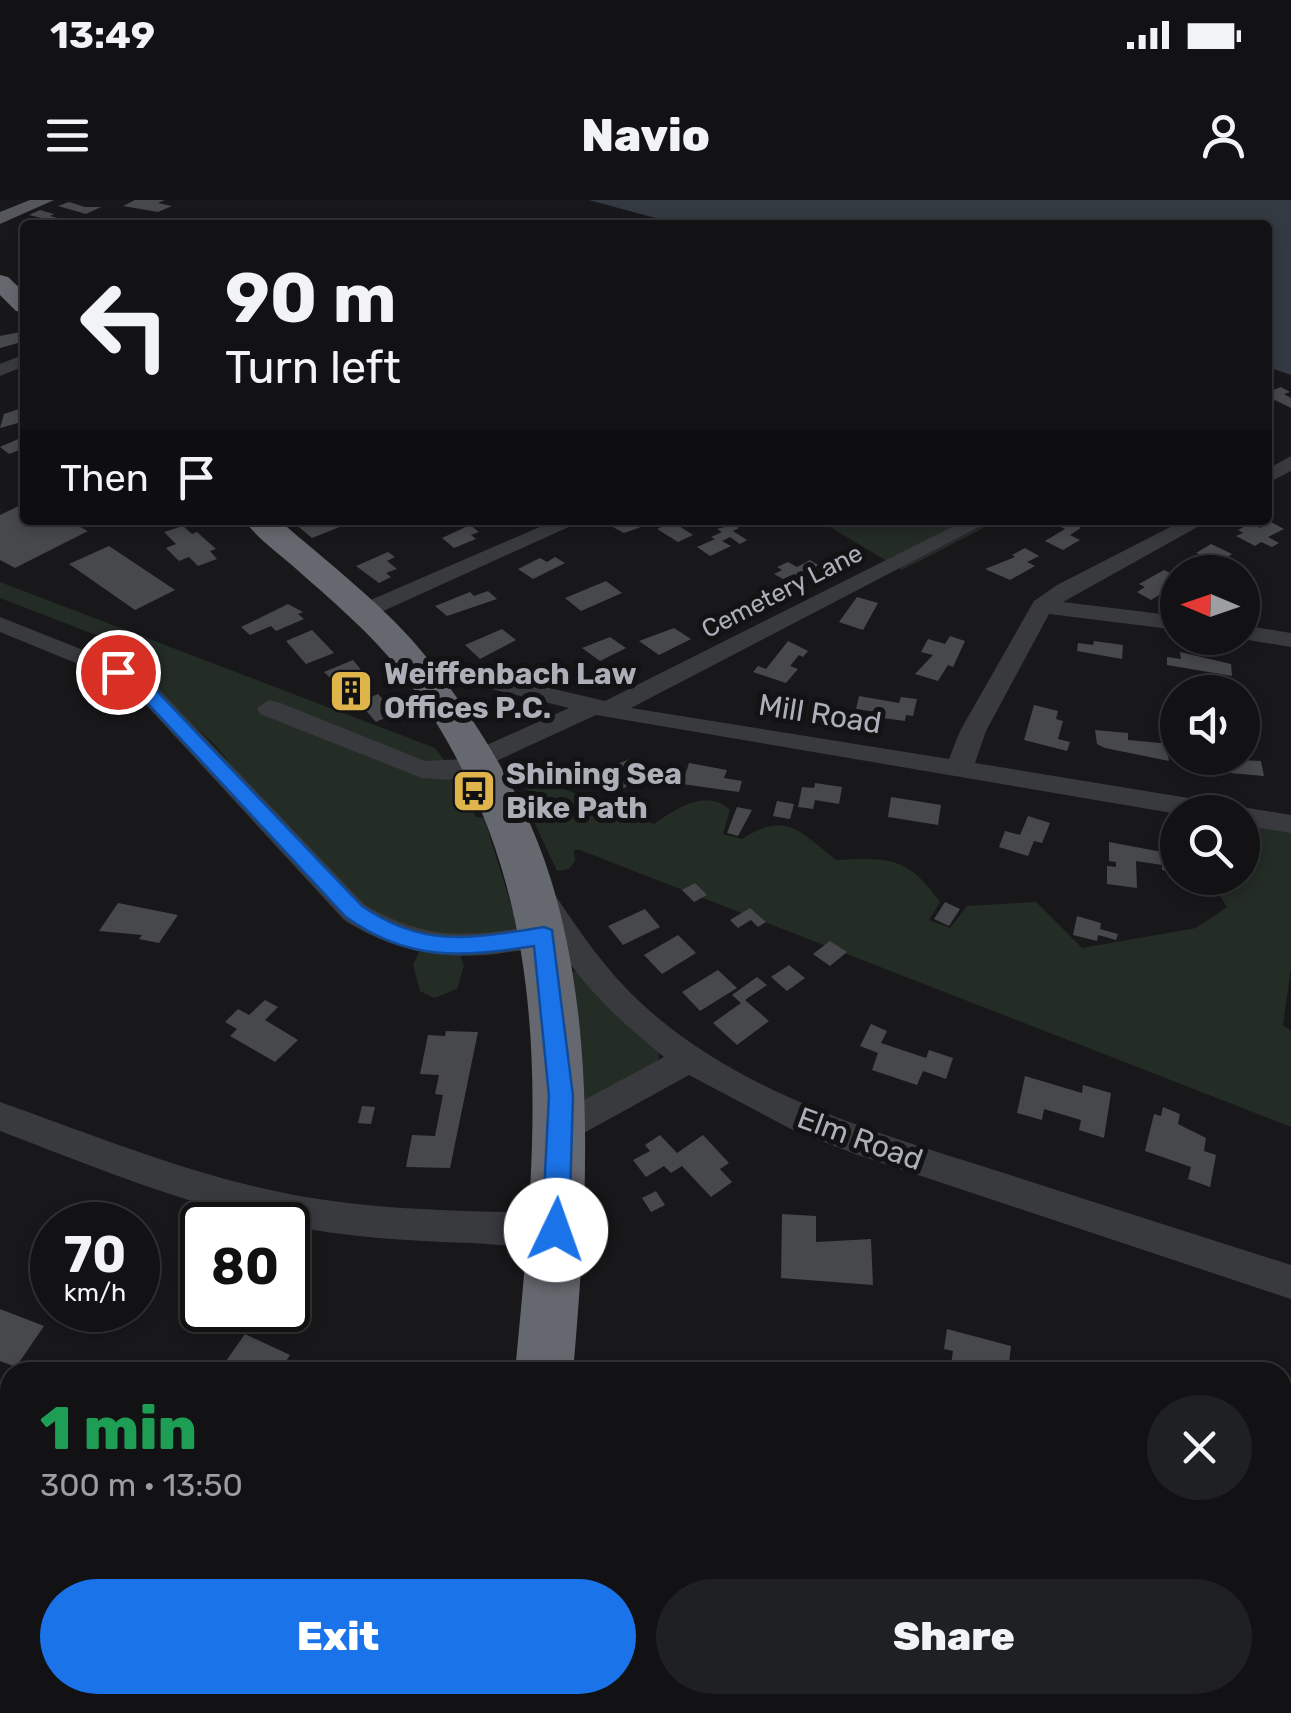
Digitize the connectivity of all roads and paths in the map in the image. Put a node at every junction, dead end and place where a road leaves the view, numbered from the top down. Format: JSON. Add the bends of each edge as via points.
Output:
{"nodes":[{"id":1,"x":45,"y":200,"type":"edge"},
{"id":2,"x":0,"y":219,"type":"edge"},
{"id":3,"x":265,"y":525,"type":"edge"},
{"id":4,"x":562,"y":525,"type":"edge"},
{"id":5,"x":972,"y":525,"type":"edge"},
{"id":6,"x":1190,"y":525,"type":"edge"},
{"id":7,"x":1042,"y":606,"type":"junction"},
{"id":8,"x":360,"y":612,"type":"junction"},
{"id":9,"x":1160,"y":621,"type":"edge"},
{"id":10,"x":0,"y":624,"type":"edge"},
{"id":11,"x":1260,"y":635,"type":"edge"},
{"id":12,"x":1291,"y":640,"type":"edge"},
{"id":13,"x":413,"y":663,"type":"junction"},
{"id":14,"x":269,"y":708,"type":"dead end"},
{"id":15,"x":600,"y":709,"type":"junction"},
{"id":16,"x":962,"y":770,"type":"junction"},
{"id":17,"x":486,"y":776,"type":"junction"},
{"id":18,"x":1160,"y":802,"type":"edge"},
{"id":19,"x":1260,"y":819,"type":"edge"},
{"id":20,"x":1291,"y":824,"type":"edge"},
{"id":21,"x":521,"y":858,"type":"junction"},
{"id":22,"x":544,"y":936,"type":"junction"},
{"id":23,"x":689,"y":1059,"type":"junction"},
{"id":24,"x":0,"y":1116,"type":"edge"},
{"id":25,"x":560,"y":1129,"type":"junction"},
{"id":26,"x":556,"y":1230,"type":"junction"},
{"id":27,"x":1291,"y":1282,"type":"edge"},
{"id":28,"x":545,"y":1362,"type":"edge"}],
"edges":[{"from":1,"to":2,"type":"main road"},
{"from":3,"to":8,"type":"highway"},
{"from":4,"to":8,"type":"street"},
{"from":5,"to":15,"type":"street","name":"Cemetery Lane"},
{"from":6,"to":7,"type":"street"},
{"from":7,"to":9,"type":"street"},
{"from":7,"to":16,"type":"street","via":[[973,731]]},
{"from":8,"to":13,"type":"highway"},
{"from":10,"to":22,"type":"street","via":[[146,690],[354,912],[378,929],[428,946]]},
{"from":11,"to":12,"type":"street"},
{"from":13,"to":15,"type":"street","name":"Mill Road"},
{"from":13,"to":17,"type":"highway"},
{"from":14,"to":17,"type":"street","name":"Cemetery Lane","via":[[422,769]]},
{"from":15,"to":16,"type":"street","name":"Mill Road"},
{"from":15,"to":17,"type":"street","name":"Cemetery Lane"},
{"from":16,"to":18,"type":"street","name":"Mill Road"},
{"from":17,"to":21,"type":"highway"},
{"from":19,"to":20,"type":"street"},
{"from":21,"to":22,"type":"highway"},
{"from":21,"to":23,"type":"street","name":"Elm Road","via":[[592,970]]},
{"from":22,"to":25,"type":"highway"},
{"from":23,"to":25,"type":"street"},
{"from":23,"to":27,"type":"street","name":"Elm Road","via":[[745,1095],[848,1138]]},
{"from":24,"to":26,"type":"street","via":[[236,1197],[318,1215],[428,1227]]},
{"from":25,"to":26,"type":"highway"},
{"from":26,"to":28,"type":"highway"}]}
